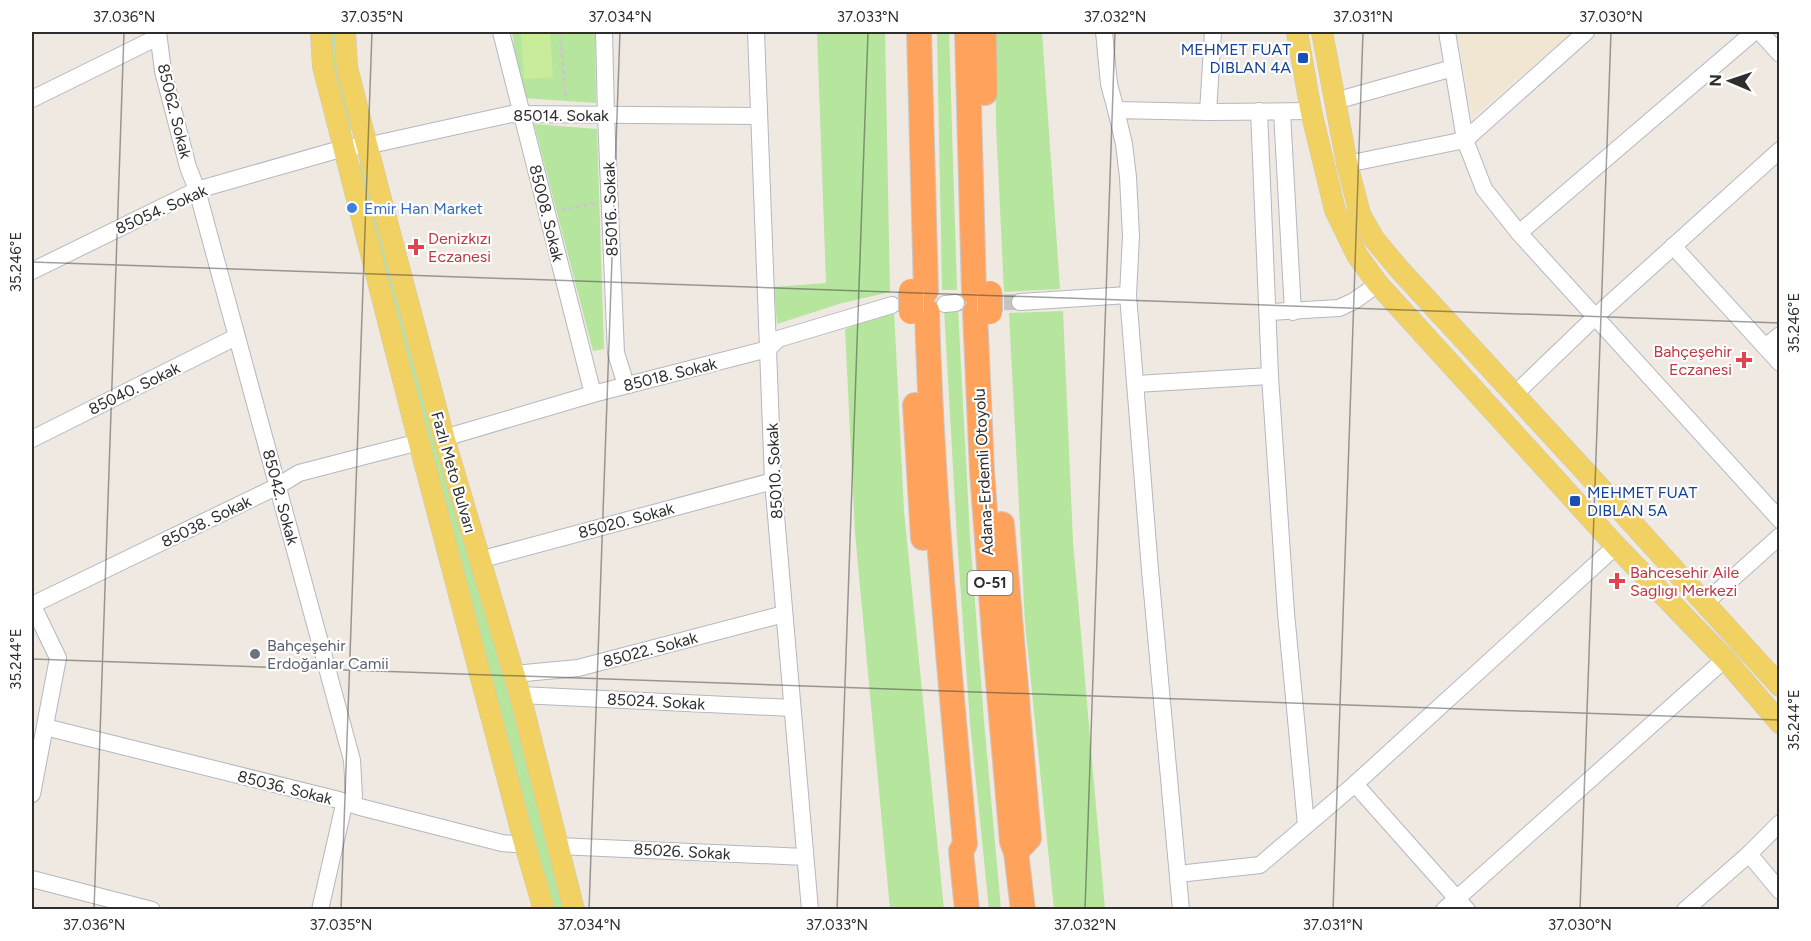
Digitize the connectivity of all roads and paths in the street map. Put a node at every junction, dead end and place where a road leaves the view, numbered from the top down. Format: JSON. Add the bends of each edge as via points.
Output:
{"nodes":[{"id":1,"x":321,"y":32,"type":"edge"},
{"id":2,"x":345,"y":32,"type":"edge"},
{"id":3,"x":501,"y":32,"type":"edge"},
{"id":4,"x":560,"y":32,"type":"edge"},
{"id":5,"x":604,"y":32,"type":"edge"},
{"id":6,"x":756,"y":32,"type":"edge"},
{"id":7,"x":904,"y":32,"type":"edge"},
{"id":8,"x":919,"y":32,"type":"edge"},
{"id":9,"x":967,"y":32,"type":"edge"},
{"id":10,"x":984,"y":32,"type":"edge"},
{"id":11,"x":1104,"y":32,"type":"edge"},
{"id":12,"x":1214,"y":32,"type":"edge"},
{"id":13,"x":1297,"y":32,"type":"edge"},
{"id":14,"x":1322,"y":32,"type":"edge"},
{"id":15,"x":1447,"y":32,"type":"edge"},
{"id":16,"x":1586,"y":32,"type":"edge"},
{"id":17,"x":1754,"y":32,"type":"edge"},
{"id":18,"x":1761,"y":32,"type":"edge"},
{"id":19,"x":158,"y":34,"type":"edge"},
{"id":20,"x":1779,"y":54,"type":"edge"},
{"id":21,"x":1453,"y":68,"type":"junction"},
{"id":22,"x":32,"y":99,"type":"edge"},
{"id":23,"x":566,"y":101,"type":"dead end"},
{"id":24,"x":1335,"y":101,"type":"junction"},
{"id":25,"x":1116,"y":110,"type":"junction"},
{"id":26,"x":1259,"y":111,"type":"junction"},
{"id":27,"x":1311,"y":111,"type":"junction"},
{"id":28,"x":1208,"y":112,"type":"junction"},
{"id":29,"x":1282,"y":112,"type":"junction"},
{"id":30,"x":521,"y":114,"type":"junction"},
{"id":31,"x":606,"y":115,"type":"junction"},
{"id":32,"x":758,"y":116,"type":"junction"},
{"id":33,"x":1465,"y":140,"type":"junction"},
{"id":34,"x":367,"y":146,"type":"junction"},
{"id":35,"x":344,"y":148,"type":"junction"},
{"id":36,"x":1779,"y":150,"type":"edge"},
{"id":37,"x":1347,"y":164,"type":"junction"},
{"id":38,"x":197,"y":190,"type":"junction"},
{"id":39,"x":599,"y":202,"type":"dead end"},
{"id":40,"x":557,"y":210,"type":"dead end"},
{"id":41,"x":1519,"y":233,"type":"junction"},
{"id":42,"x":1673,"y":246,"type":"junction"},
{"id":43,"x":32,"y":271,"type":"edge"},
{"id":44,"x":1378,"y":284,"type":"junction"},
{"id":45,"x":1128,"y":295,"type":"junction"},
{"id":46,"x":1020,"y":302,"type":"tunnel mouth"},
{"id":47,"x":945,"y":303,"type":"junction"},
{"id":48,"x":1269,"y":312,"type":"junction"},
{"id":49,"x":1293,"y":312,"type":"junction"},
{"id":50,"x":1595,"y":317,"type":"junction"},
{"id":51,"x":1779,"y":335,"type":"edge"},
{"id":52,"x":236,"y":337,"type":"junction"},
{"id":53,"x":1766,"y":347,"type":"junction"},
{"id":54,"x":768,"y":349,"type":"junction"},
{"id":55,"x":1779,"y":363,"type":"edge"},
{"id":56,"x":1270,"y":376,"type":"junction"},
{"id":57,"x":1136,"y":384,"type":"junction"},
{"id":58,"x":626,"y":385,"type":"junction"},
{"id":59,"x":593,"y":394,"type":"junction"},
{"id":60,"x":1515,"y":394,"type":"junction"},
{"id":61,"x":444,"y":438,"type":"junction"},
{"id":62,"x":32,"y":439,"type":"edge"},
{"id":63,"x":419,"y":442,"type":"junction"},
{"id":64,"x":773,"y":481,"type":"junction"},
{"id":65,"x":278,"y":486,"type":"junction"},
{"id":66,"x":1779,"y":520,"type":"edge"},
{"id":67,"x":1779,"y":536,"type":"edge"},
{"id":68,"x":1616,"y":546,"type":"junction"},
{"id":69,"x":479,"y":560,"type":"junction"},
{"id":70,"x":1704,"y":604,"type":"junction"},
{"id":71,"x":32,"y":605,"type":"edge"},
{"id":72,"x":784,"y":614,"type":"junction"},
{"id":73,"x":1725,"y":660,"type":"junction"},
{"id":74,"x":1779,"y":684,"type":"edge"},
{"id":75,"x":517,"y":685,"type":"junction"},
{"id":76,"x":792,"y":708,"type":"junction"},
{"id":77,"x":1779,"y":723,"type":"edge"},
{"id":78,"x":45,"y":727,"type":"junction"},
{"id":79,"x":1355,"y":784,"type":"junction"},
{"id":80,"x":32,"y":794,"type":"edge"},
{"id":81,"x":348,"y":803,"type":"junction"},
{"id":82,"x":1779,"y":823,"type":"edge"},
{"id":83,"x":1306,"y":825,"type":"junction"},
{"id":84,"x":525,"y":845,"type":"junction"},
{"id":85,"x":558,"y":846,"type":"junction"},
{"id":86,"x":1749,"y":854,"type":"junction"},
{"id":87,"x":805,"y":857,"type":"junction"},
{"id":88,"x":1178,"y":874,"type":"junction"},
{"id":89,"x":32,"y":879,"type":"edge"},
{"id":90,"x":1779,"y":891,"type":"edge"},
{"id":91,"x":1462,"y":904,"type":"edge"},
{"id":92,"x":152,"y":909,"type":"edge"},
{"id":93,"x":320,"y":909,"type":"edge"},
{"id":94,"x":544,"y":909,"type":"edge"},
{"id":95,"x":574,"y":909,"type":"edge"},
{"id":96,"x":810,"y":909,"type":"edge"},
{"id":97,"x":967,"y":909,"type":"edge"},
{"id":98,"x":1023,"y":909,"type":"edge"},
{"id":99,"x":1181,"y":909,"type":"edge"},
{"id":100,"x":1444,"y":909,"type":"edge"},
{"id":101,"x":1685,"y":909,"type":"edge"}],
"edges":[{"from":1,"to":35,"type":"main road","name":"Fazlı Meto Bulvarı","via":[[323,66]]},
{"from":2,"to":34,"type":"main road","name":"Fazlı Meto Bulvarı","via":[[348,68]]},
{"from":3,"to":30,"type":"street","name":"85008. Sokak"},
{"from":4,"to":23,"type":"path"},
{"from":5,"to":31,"type":"street","name":"85016. Sokak"},
{"from":6,"to":32,"type":"street","name":"85010. Sokak"},
{"from":7,"to":47,"type":"highway"},
{"from":8,"to":47,"type":"highway","number":"O-51"},
{"from":9,"to":47,"type":"highway","number":"O-51"},
{"from":10,"to":47,"type":"highway"},
{"from":11,"to":25,"type":"street"},
{"from":12,"to":28,"type":"street"},
{"from":13,"to":27,"type":"main road"},
{"from":14,"to":24,"type":"main road"},
{"from":15,"to":21,"type":"street"},
{"from":16,"to":33,"type":"street"},
{"from":17,"to":41,"type":"street"},
{"from":18,"to":20,"type":"street"},
{"from":19,"to":22,"type":"street"},
{"from":19,"to":38,"type":"street","name":"85062. Sokak","via":[[188,167]]},
{"from":21,"to":24,"type":"street"},
{"from":21,"to":33,"type":"street"},
{"from":24,"to":37,"type":"main road"},
{"from":25,"to":28,"type":"street"},
{"from":25,"to":45,"type":"street","via":[[1128,177]]},
{"from":26,"to":28,"type":"street"},
{"from":26,"to":29,"type":"street"},
{"from":26,"to":48,"type":"street"},
{"from":27,"to":29,"type":"street"},
{"from":27,"to":44,"type":"main road","via":[[1335,210],[1357,255]]},
{"from":29,"to":49,"type":"street"},
{"from":30,"to":31,"type":"street","name":"85014. Sokak"},
{"from":30,"to":34,"type":"street","name":"85014. Sokak"},
{"from":30,"to":59,"type":"street","name":"85008. Sokak"},
{"from":31,"to":32,"type":"street","name":"85014. Sokak"},
{"from":31,"to":58,"type":"street","name":"85016. Sokak","via":[[616,352]]},
{"from":32,"to":54,"type":"street","name":"85010. Sokak"},
{"from":33,"to":37,"type":"street"},
{"from":33,"to":41,"type":"street","via":[[1484,189]]},
{"from":34,"to":35,"type":"street","name":"85054. Sokak"},
{"from":34,"to":61,"type":"main road","name":"Fazlı Meto Bulvarı"},
{"from":35,"to":38,"type":"street","name":"85054. Sokak"},
{"from":35,"to":63,"type":"main road","name":"Fazlı Meto Bulvarı"},
{"from":36,"to":42,"type":"street"},
{"from":37,"to":60,"type":"main road","via":[[1360,214],[1374,239]]},
{"from":38,"to":43,"type":"street","name":"85054. Sokak"},
{"from":38,"to":52,"type":"street","name":"85042. Sokak"},
{"from":39,"to":40,"type":"path"},
{"from":41,"to":50,"type":"street"},
{"from":42,"to":50,"type":"street"},
{"from":42,"to":53,"type":"street"},
{"from":44,"to":49,"type":"street","via":[[1339,308]]},
{"from":44,"to":68,"type":"main road"},
{"from":45,"to":46,"type":"street"},
{"from":45,"to":57,"type":"street"},
{"from":47,"to":54,"type":"street","name":"85018. Sokak","via":[[778,339]]},
{"from":47,"to":97,"type":"highway","number":"O-51","via":[[928,360]]},
{"from":47,"to":98,"type":"highway","via":[[999,491],[1029,838],[1016,852]]},
{"from":48,"to":49,"type":"street"},
{"from":48,"to":56,"type":"street"},
{"from":50,"to":60,"type":"street"},
{"from":50,"to":66,"type":"street"},
{"from":51,"to":53,"type":"street"},
{"from":52,"to":62,"type":"street","name":"85040. Sokak"},
{"from":52,"to":65,"type":"street","name":"85042. Sokak"},
{"from":53,"to":55,"type":"street"},
{"from":54,"to":58,"type":"street","name":"85018. Sokak"},
{"from":54,"to":64,"type":"street","name":"85010. Sokak"},
{"from":56,"to":57,"type":"street"},
{"from":56,"to":83,"type":"street"},
{"from":57,"to":88,"type":"street"},
{"from":58,"to":59,"type":"street","name":"85018. Sokak"},
{"from":59,"to":61,"type":"street","name":"85018. Sokak"},
{"from":60,"to":70,"type":"main road"},
{"from":61,"to":69,"type":"main road","name":"Fazlı Meto Bulvarı"},
{"from":63,"to":65,"type":"street","name":"85038. Sokak","via":[[299,473]]},
{"from":63,"to":84,"type":"main road","name":"Fazlı Meto Bulvarı"},
{"from":64,"to":69,"type":"street","name":"85020. Sokak"},
{"from":64,"to":72,"type":"street","name":"85010. Sokak"},
{"from":65,"to":71,"type":"street","name":"85038. Sokak"},
{"from":65,"to":81,"type":"street","name":"85042. Sokak","via":[[352,760],[354,796]]},
{"from":67,"to":70,"type":"street"},
{"from":68,"to":73,"type":"main road"},
{"from":68,"to":79,"type":"street"},
{"from":69,"to":75,"type":"main road","name":"Fazlı Meto Bulvarı"},
{"from":70,"to":74,"type":"main road"},
{"from":71,"to":78,"type":"street","via":[[58,658]]},
{"from":72,"to":75,"type":"street","name":"85022. Sokak"},
{"from":72,"to":76,"type":"street","name":"85010. Sokak"},
{"from":73,"to":77,"type":"main road"},
{"from":73,"to":91,"type":"street"},
{"from":75,"to":76,"type":"street","name":"85024. Sokak"},
{"from":75,"to":85,"type":"main road","name":"Fazlı Meto Bulvarı"},
{"from":76,"to":87,"type":"street","name":"85010. Sokak"},
{"from":78,"to":80,"type":"street"},
{"from":78,"to":81,"type":"street","name":"85036. Sokak"},
{"from":79,"to":83,"type":"street"},
{"from":79,"to":91,"type":"street"},
{"from":81,"to":84,"type":"street","name":"85036. Sokak","via":[[502,843]]},
{"from":81,"to":93,"type":"street","name":"85042. Sokak","via":[[343,809]]},
{"from":82,"to":86,"type":"street"},
{"from":83,"to":88,"type":"street","via":[[1260,865]]},
{"from":84,"to":94,"type":"main road","name":"Fazlı Meto Bulvarı"},
{"from":85,"to":87,"type":"street","name":"85026. Sokak"},
{"from":85,"to":95,"type":"main road","name":"Fazlı Meto Bulvarı"},
{"from":86,"to":90,"type":"street"},
{"from":86,"to":101,"type":"street"},
{"from":87,"to":96,"type":"street","name":"85010. Sokak"},
{"from":88,"to":99,"type":"street"},
{"from":89,"to":92,"type":"street"},
{"from":91,"to":100,"type":"street"}]}
